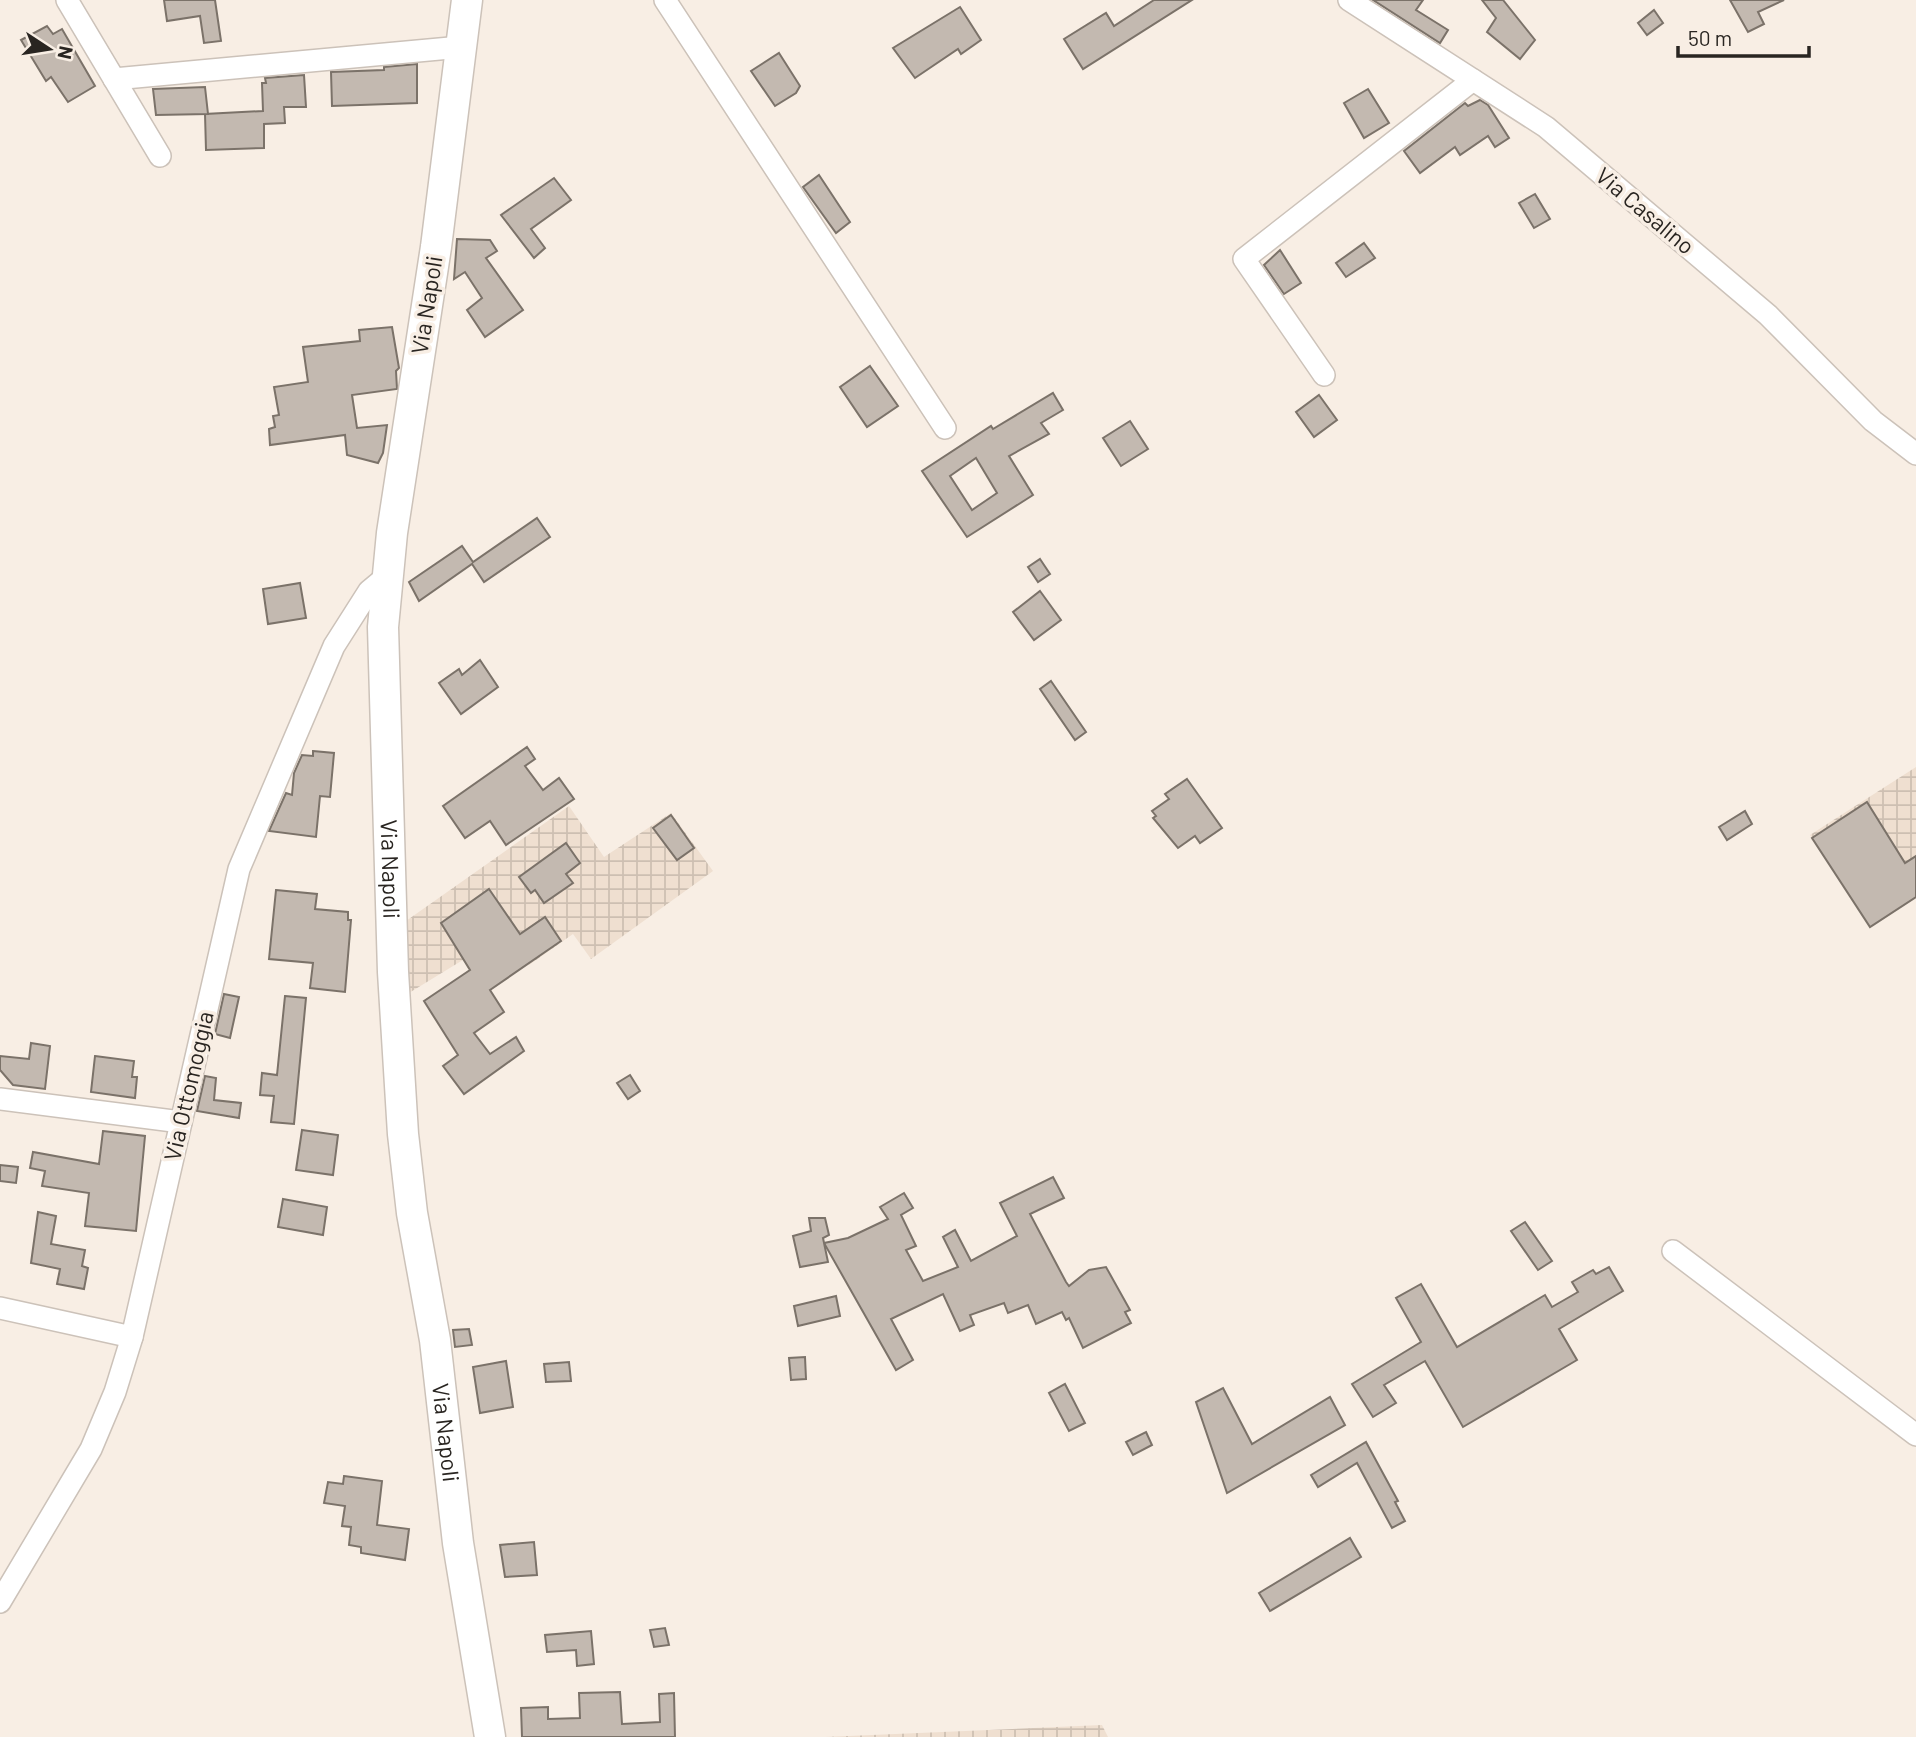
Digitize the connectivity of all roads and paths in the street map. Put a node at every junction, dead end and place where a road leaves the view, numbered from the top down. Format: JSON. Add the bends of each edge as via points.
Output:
{"nodes":[{"id":1,"x":67,"y":0,"type":"edge"},
{"id":2,"x":467,"y":0,"type":"edge"},
{"id":3,"x":665,"y":0,"type":"edge"},
{"id":4,"x":1349,"y":0,"type":"edge"},
{"id":5,"x":461,"y":47,"type":"junction"},
{"id":6,"x":114,"y":79,"type":"junction"},
{"id":7,"x":1473,"y":80,"type":"junction"},
{"id":8,"x":160,"y":156,"type":"dead end"},
{"id":9,"x":1324,"y":375,"type":"dead end"},
{"id":10,"x":945,"y":428,"type":"dead end"},
{"id":11,"x":1916,"y":454,"type":"edge"},
{"id":12,"x":387,"y":576,"type":"junction"},
{"id":13,"x":0,"y":1099,"type":"edge"},
{"id":14,"x":181,"y":1122,"type":"junction"},
{"id":15,"x":1673,"y":1251,"type":"dead end"},
{"id":16,"x":0,"y":1308,"type":"edge"},
{"id":17,"x":132,"y":1337,"type":"junction"},
{"id":18,"x":1916,"y":1436,"type":"edge"},
{"id":19,"x":0,"y":1602,"type":"edge"},
{"id":20,"x":490,"y":1737,"type":"edge"}],
"edges":[{"from":1,"to":6,"type":"street"},
{"from":2,"to":5,"type":"street","name":"Via Napoli"},
{"from":3,"to":10,"type":"street"},
{"from":4,"to":7,"type":"street","name":"Via Casalino"},
{"from":5,"to":6,"type":"street"},
{"from":5,"to":12,"type":"street","name":"Via Napoli"},
{"from":6,"to":8,"type":"street"},
{"from":7,"to":9,"type":"street","via":[[1244,259]]},
{"from":7,"to":11,"type":"street","name":"Via Casalino","via":[[1546,127],[1768,315],[1873,421]]},
{"from":12,"to":14,"type":"street","name":"Via Ottomoggia","via":[[369,591],[334,646],[239,869]]},
{"from":12,"to":20,"type":"street","name":"Via Napoli","via":[[383,627],[386,740],[403,1134],[435,1340],[458,1543]]},
{"from":13,"to":14,"type":"street"},
{"from":14,"to":17,"type":"street","name":"Via Ottomoggia"},
{"from":15,"to":18,"type":"street"},
{"from":16,"to":17,"type":"street"},
{"from":17,"to":19,"type":"street","name":"Via Ottomoggia","via":[[91,1449]]}]}
